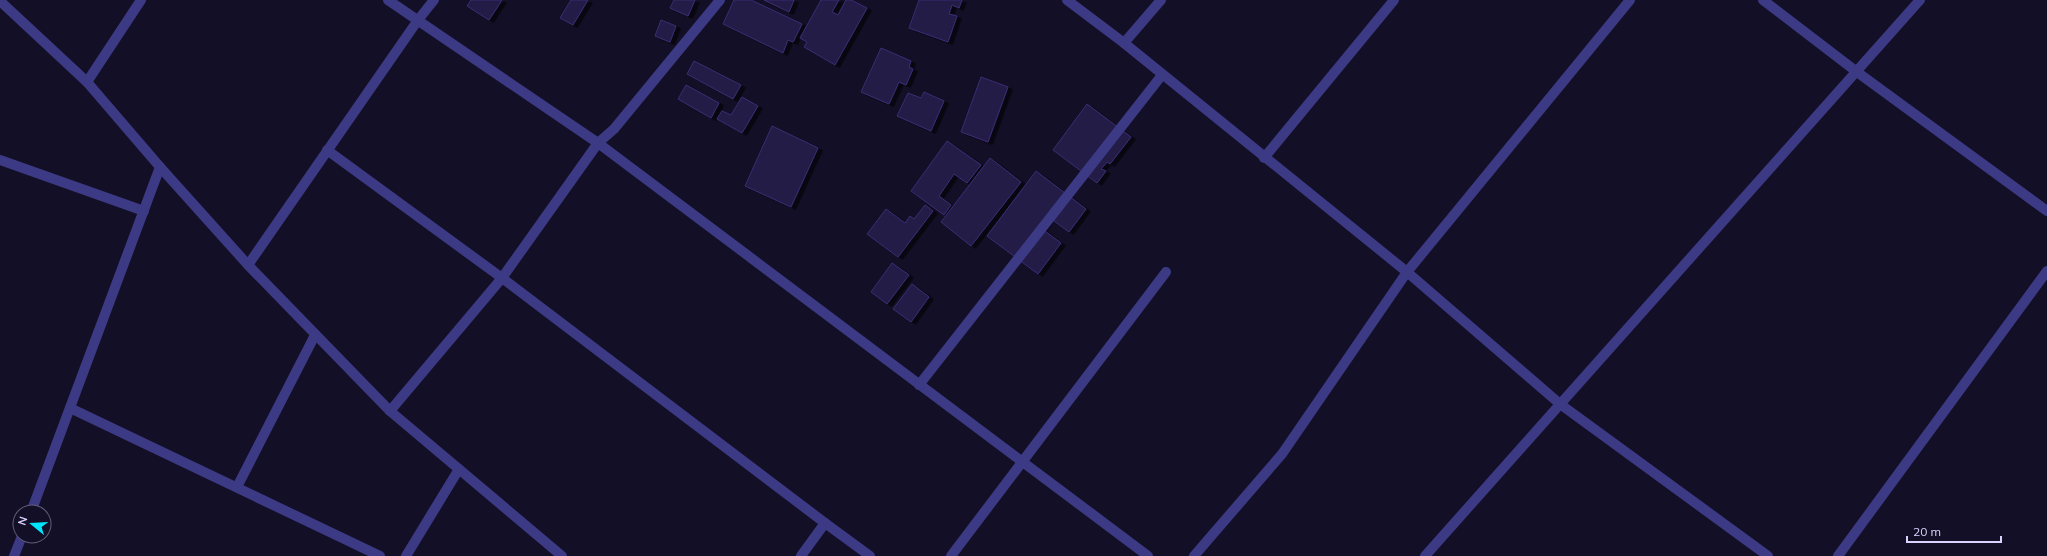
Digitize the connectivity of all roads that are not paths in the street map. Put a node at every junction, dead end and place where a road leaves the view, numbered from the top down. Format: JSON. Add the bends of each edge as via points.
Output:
{"nodes":[{"id":1,"x":141,"y":0,"type":"edge"},
{"id":2,"x":388,"y":0,"type":"edge"},
{"id":3,"x":434,"y":0,"type":"edge"},
{"id":4,"x":720,"y":0,"type":"edge"},
{"id":5,"x":1067,"y":0,"type":"edge"},
{"id":6,"x":1161,"y":0,"type":"edge"},
{"id":7,"x":1394,"y":0,"type":"edge"},
{"id":8,"x":1630,"y":0,"type":"edge"},
{"id":9,"x":1763,"y":0,"type":"edge"},
{"id":10,"x":1920,"y":0,"type":"edge"},
{"id":11,"x":0,"y":1,"type":"edge"},
{"id":12,"x":418,"y":20,"type":"junction"},
{"id":13,"x":1124,"y":43,"type":"junction"},
{"id":14,"x":1857,"y":72,"type":"junction"},
{"id":15,"x":1162,"y":74,"type":"junction"},
{"id":16,"x":88,"y":82,"type":"junction"},
{"id":17,"x":598,"y":143,"type":"junction"},
{"id":18,"x":327,"y":150,"type":"junction"},
{"id":19,"x":1264,"y":158,"type":"junction"},
{"id":20,"x":0,"y":160,"type":"edge"},
{"id":21,"x":160,"y":167,"type":"junction"},
{"id":22,"x":144,"y":211,"type":"junction"},
{"id":23,"x":2047,"y":211,"type":"edge"},
{"id":24,"x":248,"y":265,"type":"junction"},
{"id":25,"x":2047,"y":271,"type":"edge"},
{"id":26,"x":1166,"y":272,"type":"dead end"},
{"id":27,"x":1407,"y":272,"type":"junction"},
{"id":28,"x":502,"y":278,"type":"junction"},
{"id":29,"x":315,"y":335,"type":"junction"},
{"id":30,"x":919,"y":385,"type":"junction"},
{"id":31,"x":1560,"y":404,"type":"junction"},
{"id":32,"x":70,"y":408,"type":"junction"},
{"id":33,"x":390,"y":411,"type":"junction"},
{"id":34,"x":1022,"y":462,"type":"junction"},
{"id":35,"x":459,"y":469,"type":"junction"},
{"id":36,"x":237,"y":487,"type":"junction"},
{"id":37,"x":34,"y":504,"type":"edge"},
{"id":38,"x":825,"y":523,"type":"junction"},
{"id":39,"x":19,"y":544,"type":"edge"},
{"id":40,"x":14,"y":556,"type":"edge"},
{"id":41,"x":380,"y":556,"type":"edge"},
{"id":42,"x":406,"y":556,"type":"edge"},
{"id":43,"x":562,"y":556,"type":"edge"},
{"id":44,"x":801,"y":556,"type":"edge"},
{"id":45,"x":870,"y":556,"type":"edge"},
{"id":46,"x":951,"y":556,"type":"edge"},
{"id":47,"x":1148,"y":556,"type":"edge"},
{"id":48,"x":1194,"y":556,"type":"edge"},
{"id":49,"x":1425,"y":556,"type":"edge"},
{"id":50,"x":1768,"y":556,"type":"edge"},
{"id":51,"x":1838,"y":556,"type":"edge"}],
"edges":[{"from":1,"to":16,"type":"street"},
{"from":2,"to":12,"type":"street"},
{"from":3,"to":12,"type":"street"},
{"from":4,"to":17,"type":"street","via":[[614,129]]},
{"from":5,"to":13,"type":"street"},
{"from":6,"to":13,"type":"street"},
{"from":7,"to":19,"type":"street"},
{"from":8,"to":27,"type":"street"},
{"from":9,"to":14,"type":"street"},
{"from":10,"to":14,"type":"street"},
{"from":11,"to":16,"type":"street"},
{"from":12,"to":17,"type":"street"},
{"from":12,"to":18,"type":"street"},
{"from":13,"to":15,"type":"street"},
{"from":14,"to":23,"type":"street"},
{"from":14,"to":31,"type":"street"},
{"from":15,"to":19,"type":"street"},
{"from":15,"to":30,"type":"street"},
{"from":16,"to":21,"type":"street"},
{"from":17,"to":28,"type":"street"},
{"from":17,"to":30,"type":"street"},
{"from":18,"to":24,"type":"street"},
{"from":18,"to":28,"type":"street"},
{"from":19,"to":27,"type":"street"},
{"from":20,"to":22,"type":"street"},
{"from":21,"to":22,"type":"street"},
{"from":21,"to":24,"type":"street"},
{"from":22,"to":32,"type":"street"},
{"from":24,"to":29,"type":"street"},
{"from":25,"to":51,"type":"street"},
{"from":26,"to":34,"type":"street"},
{"from":27,"to":31,"type":"street"},
{"from":27,"to":48,"type":"street","via":[[1282,454]]},
{"from":28,"to":33,"type":"street"},
{"from":28,"to":38,"type":"street"},
{"from":29,"to":33,"type":"street"},
{"from":29,"to":36,"type":"street"},
{"from":30,"to":34,"type":"street"},
{"from":31,"to":49,"type":"street"},
{"from":31,"to":50,"type":"street"},
{"from":32,"to":36,"type":"street"},
{"from":32,"to":37,"type":"street"},
{"from":33,"to":35,"type":"street"},
{"from":34,"to":46,"type":"street"},
{"from":34,"to":47,"type":"street"},
{"from":35,"to":42,"type":"street"},
{"from":35,"to":43,"type":"street"},
{"from":36,"to":41,"type":"street"},
{"from":38,"to":44,"type":"street"},
{"from":38,"to":45,"type":"street"},
{"from":39,"to":40,"type":"street"}]}
